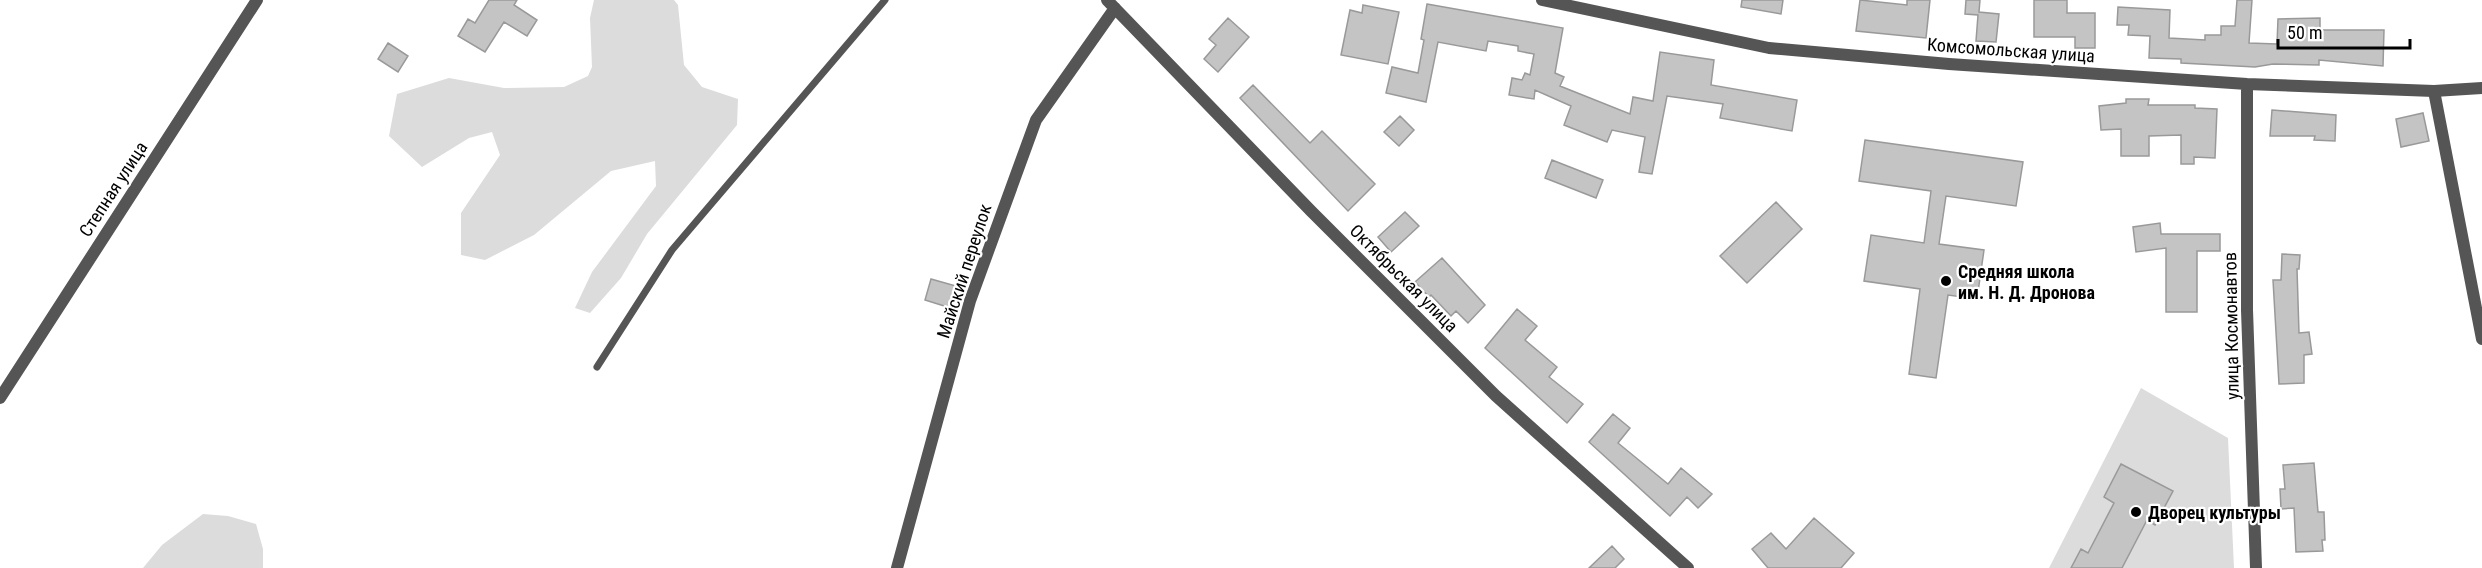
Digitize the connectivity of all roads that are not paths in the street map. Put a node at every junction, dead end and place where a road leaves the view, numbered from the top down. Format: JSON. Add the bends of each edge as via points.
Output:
{"nodes":[{"id":1,"x":257,"y":0,"type":"edge"},
{"id":2,"x":885,"y":0,"type":"edge"},
{"id":3,"x":1542,"y":0,"type":"edge"},
{"id":4,"x":1111,"y":4,"type":"edge"},
{"id":5,"x":2247,"y":84,"type":"junction"},
{"id":6,"x":2482,"y":88,"type":"edge"},
{"id":7,"x":2434,"y":91,"type":"junction"},
{"id":8,"x":2482,"y":339,"type":"edge"},
{"id":9,"x":597,"y":367,"type":"dead end"},
{"id":10,"x":0,"y":398,"type":"edge"},
{"id":11,"x":897,"y":568,"type":"edge"},
{"id":12,"x":1688,"y":568,"type":"edge"},
{"id":13,"x":2256,"y":568,"type":"edge"}],
"edges":[{"from":1,"to":10,"type":"street","name":"Степная улица"},
{"from":2,"to":9,"type":"lane","via":[[672,250]]},
{"from":3,"to":5,"type":"street","name":"Комсомольская улица","via":[[1769,48]]},
{"from":4,"to":11,"type":"street","name":"Майский переулок","via":[[1036,120],[970,301]]},
{"from":4,"to":12,"type":"street","name":"Октябрьская улица","via":[[1496,396]]},
{"from":5,"to":7,"type":"street","name":"Комсомольская улица"},
{"from":5,"to":13,"type":"street","name":"улица Космонавтов","via":[[2247,310]]},
{"from":6,"to":7,"type":"street","name":"Комсомольская улица"},
{"from":7,"to":8,"type":"street"}]}
